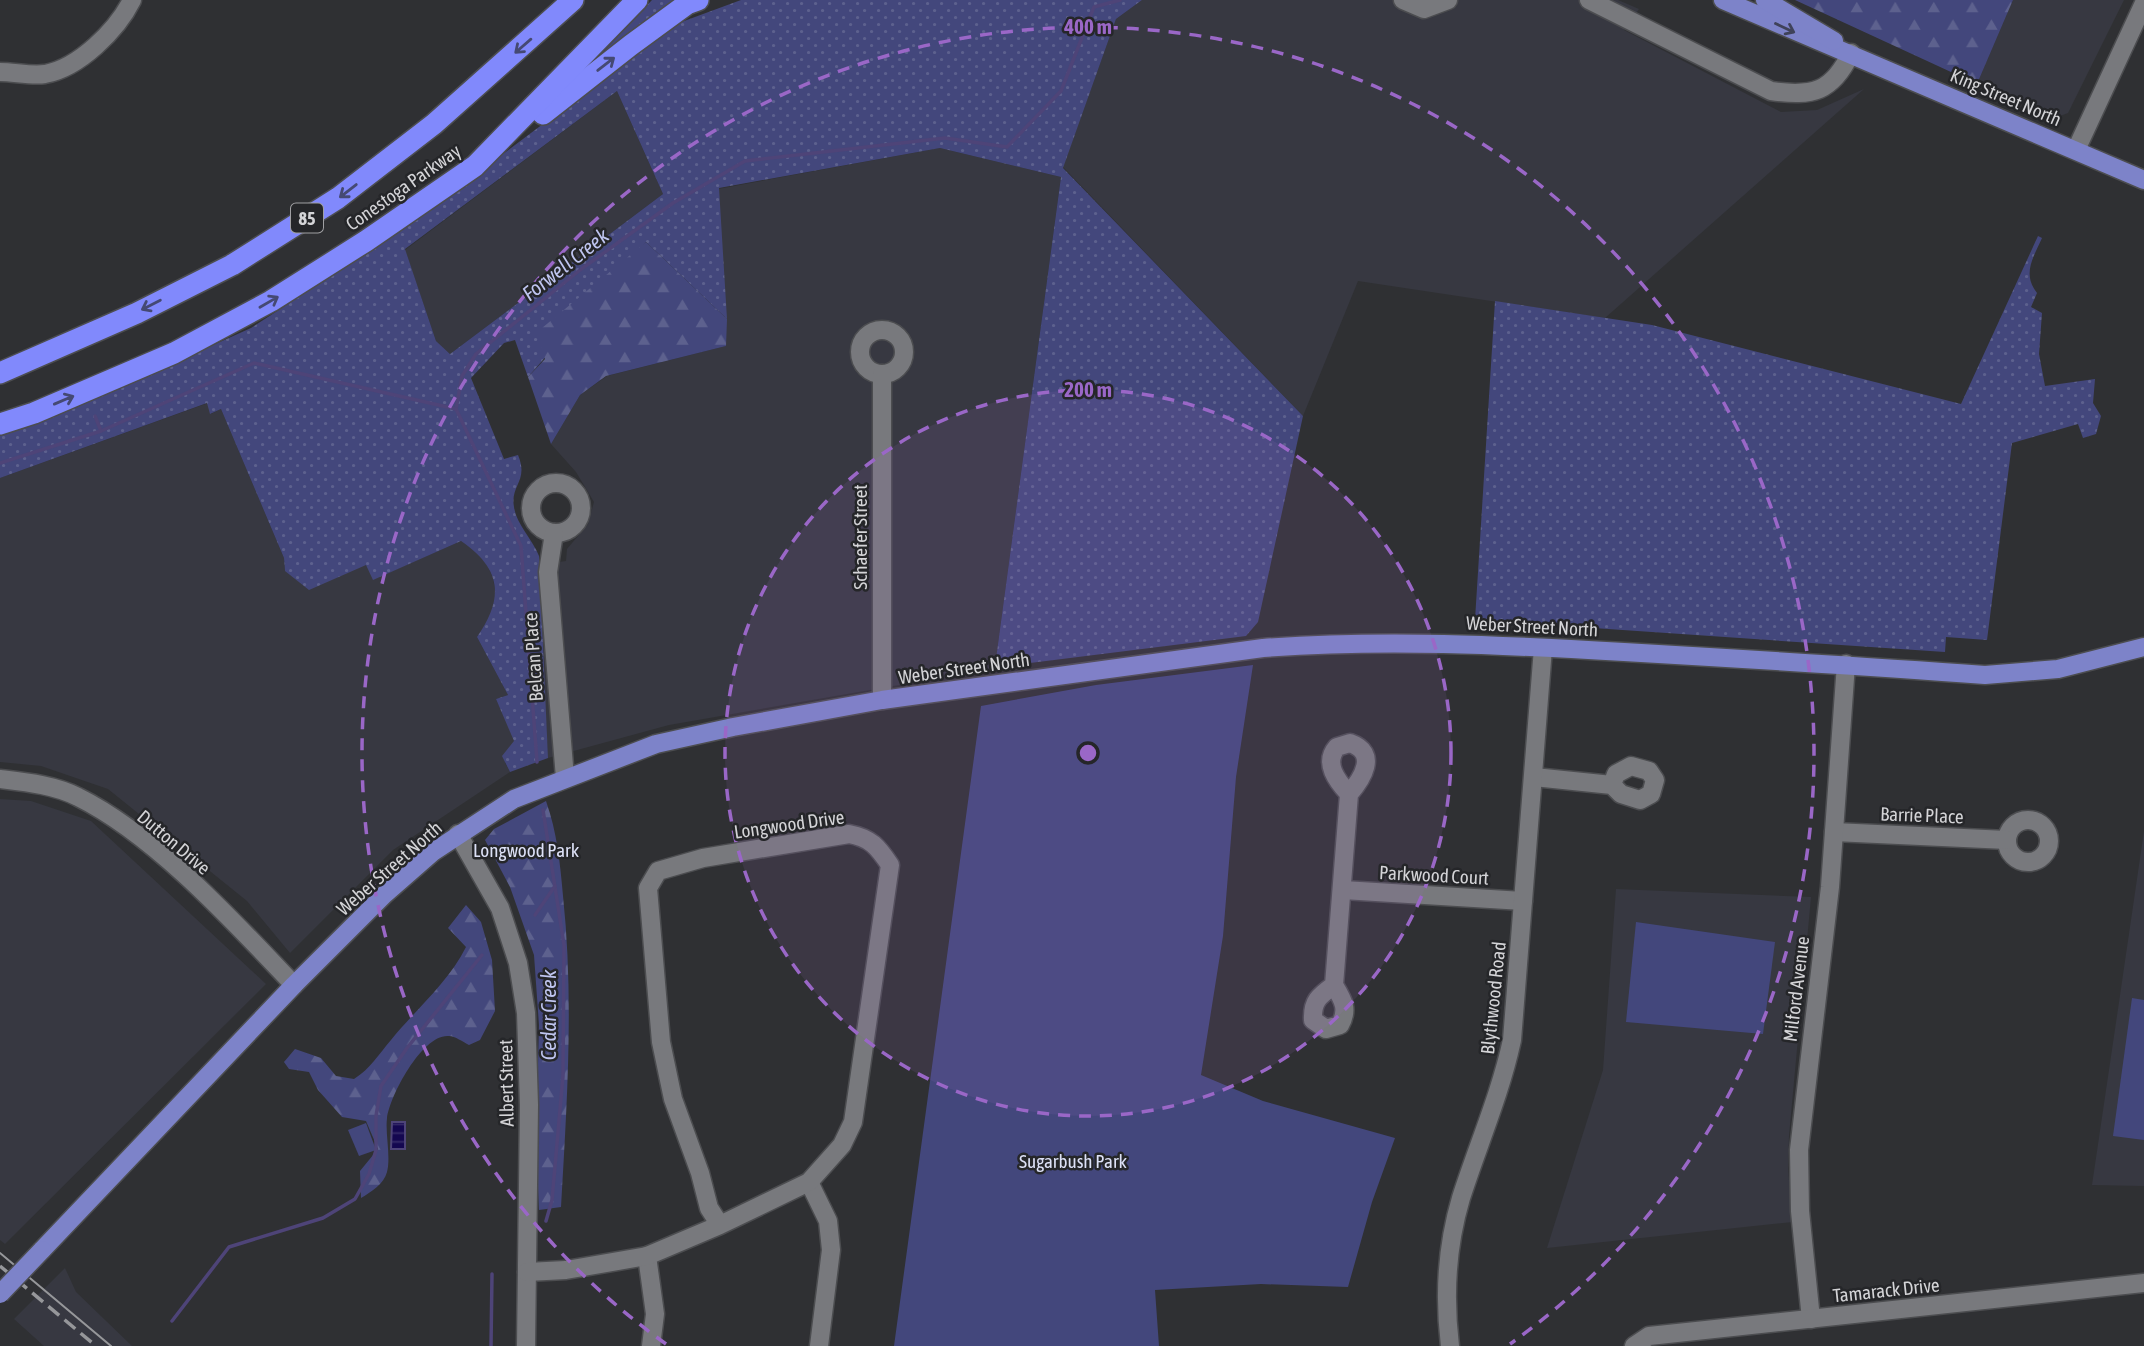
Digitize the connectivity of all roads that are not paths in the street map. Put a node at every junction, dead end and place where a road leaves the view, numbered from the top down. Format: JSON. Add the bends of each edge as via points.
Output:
{"nodes":[{"id":1,"x":132,"y":0,"type":"edge"},
{"id":2,"x":573,"y":0,"type":"edge"},
{"id":3,"x":637,"y":0,"type":"edge"},
{"id":4,"x":698,"y":0,"type":"edge"},
{"id":5,"x":1403,"y":0,"type":"edge"},
{"id":6,"x":1448,"y":0,"type":"edge"},
{"id":7,"x":1589,"y":0,"type":"edge"},
{"id":8,"x":1723,"y":0,"type":"edge"},
{"id":9,"x":1765,"y":0,"type":"edge"},
{"id":10,"x":2144,"y":3,"type":"edge"},
{"id":11,"x":1851,"y":52,"type":"junction"},
{"id":12,"x":0,"y":72,"type":"edge"},
{"id":13,"x":2076,"y":150,"type":"junction"},
{"id":14,"x":475,"y":166,"type":"junction"},
{"id":15,"x":2144,"y":180,"type":"edge"},
{"id":16,"x":0,"y":373,"type":"edge"},
{"id":17,"x":882,"y":374,"type":"dead end"},
{"id":18,"x":0,"y":424,"type":"edge"},
{"id":19,"x":554,"y":533,"type":"dead end"},
{"id":20,"x":2144,"y":647,"type":"edge"},
{"id":21,"x":1543,"y":648,"type":"junction"},
{"id":22,"x":1846,"y":664,"type":"junction"},
{"id":23,"x":882,"y":701,"type":"junction"},
{"id":24,"x":1534,"y":777,"type":"junction"},
{"id":25,"x":565,"y":778,"type":"junction"},
{"id":26,"x":0,"y":779,"type":"edge"},
{"id":27,"x":1612,"y":785,"type":"dead end"},
{"id":28,"x":1349,"y":794,"type":"dead end"},
{"id":29,"x":1834,"y":832,"type":"junction"},
{"id":30,"x":458,"y":834,"type":"junction"},
{"id":31,"x":2007,"y":840,"type":"dead end"},
{"id":32,"x":1343,"y":890,"type":"junction"},
{"id":33,"x":1523,"y":901,"type":"junction"},
{"id":34,"x":294,"y":985,"type":"junction"},
{"id":35,"x":1334,"y":985,"type":"dead end"},
{"id":36,"x":809,"y":1182,"type":"junction"},
{"id":37,"x":720,"y":1225,"type":"junction"},
{"id":38,"x":647,"y":1256,"type":"junction"},
{"id":39,"x":527,"y":1272,"type":"junction"},
{"id":40,"x":2144,"y":1283,"type":"edge"},
{"id":41,"x":0,"y":1294,"type":"edge"},
{"id":42,"x":1811,"y":1319,"type":"junction"},
{"id":43,"x":526,"y":1346,"type":"edge"},
{"id":44,"x":651,"y":1346,"type":"edge"},
{"id":45,"x":819,"y":1346,"type":"edge"},
{"id":46,"x":1450,"y":1346,"type":"edge"},
{"id":47,"x":1634,"y":1346,"type":"edge"}],
"edges":[{"from":1,"to":12,"type":"street","via":[[103,39],[79,59],[45,74]]},
{"from":2,"to":16,"type":"highway","name":"Conestoga Parkway","number":"85","one_way":true,"via":[[434,124],[338,198],[232,265]]},
{"from":3,"to":14,"type":"highway","name":"Conestoga Parkway"},
{"from":14,"to":4,"type":"highway","one_way":true,"via":[[631,45]]},
{"from":5,"to":6,"type":"street","via":[[1424,9]]},
{"from":7,"to":11,"type":"street","via":[[1771,91],[1798,95],[1818,91],[1835,79]]},
{"from":8,"to":11,"type":"main road","name":"King Street North","one_way":true,"via":[[1807,38]]},
{"from":9,"to":11,"type":"main road","name":"King Street North"},
{"from":10,"to":13,"type":"street"},
{"from":11,"to":13,"type":"main road","name":"King Street North"},
{"from":13,"to":15,"type":"main road","name":"King Street North"},
{"from":18,"to":14,"type":"highway","name":"Conestoga Parkway","one_way":true,"via":[[174,353],[271,301]]},
{"from":17,"to":23,"type":"street","name":"Schaefer Street"},
{"from":19,"to":25,"type":"street","name":"Belcan Place","via":[[548,572]]},
{"from":20,"to":22,"type":"main road","name":"Weber Street North","via":[[2058,669],[1985,675]]},
{"from":21,"to":22,"type":"main road","name":"Weber Street North"},
{"from":21,"to":23,"type":"main road","name":"Weber Street North","via":[[1373,642],[1263,648]]},
{"from":21,"to":24,"type":"street","name":"Blythwood Road"},
{"from":22,"to":29,"type":"street","name":"Milford Avenue"},
{"from":23,"to":25,"type":"main road","name":"Weber Street North","via":[[656,744]]},
{"from":24,"to":27,"type":"street"},
{"from":24,"to":33,"type":"street","name":"Blythwood Road"},
{"from":25,"to":30,"type":"main road","name":"Weber Street North","via":[[514,799]]},
{"from":26,"to":34,"type":"street","name":"Dutton Drive","via":[[65,791],[104,812],[195,886]]},
{"from":28,"to":32,"type":"street"},
{"from":29,"to":31,"type":"street","name":"Barrie Place"},
{"from":29,"to":42,"type":"street","name":"Milford Avenue","via":[[1799,1150]]},
{"from":30,"to":34,"type":"main road","name":"Weber Street North","via":[[385,894]]},
{"from":30,"to":39,"type":"street","name":"Albert Street","via":[[500,908],[518,963],[526,1013]]},
{"from":32,"to":33,"type":"street","name":"Parkwood Court"},
{"from":32,"to":35,"type":"street"},
{"from":33,"to":46,"type":"street","name":"Blythwood Road","via":[[1512,1040],[1454,1228],[1448,1278]]},
{"from":34,"to":41,"type":"main road","name":"Weber Street North","bridge":true},
{"from":36,"to":37,"type":"street","name":"Longwood Drive"},
{"from":36,"to":37,"type":"street","name":"Longwood Drive","via":[[842,1145],[853,1122],[890,865],[876,844],[849,834],[673,865],[658,871],[648,888],[660,1033],[671,1090],[709,1208]]},
{"from":36,"to":45,"type":"street","via":[[828,1221],[831,1251]]},
{"from":37,"to":38,"type":"street","name":"Longwood Drive"},
{"from":38,"to":39,"type":"street","name":"Longwood Drive"},
{"from":38,"to":44,"type":"street","via":[[655,1314]]},
{"from":39,"to":43,"type":"street","name":"Albert Street"},
{"from":40,"to":42,"type":"street","name":"Tamarack Drive"},
{"from":42,"to":47,"type":"street","name":"Tamarack Drive","via":[[1649,1336]]}]}
